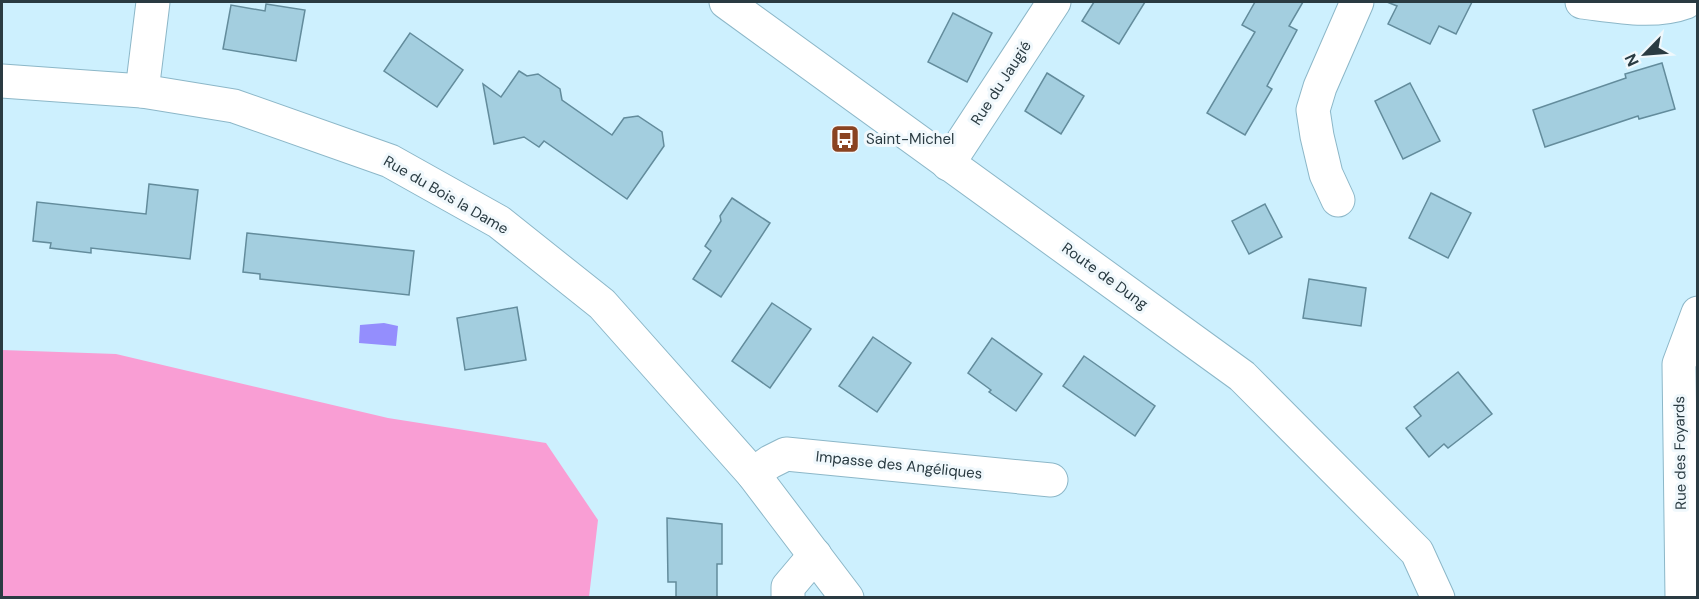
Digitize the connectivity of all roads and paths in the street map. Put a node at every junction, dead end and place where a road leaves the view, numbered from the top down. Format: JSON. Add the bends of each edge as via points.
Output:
{"nodes":[{"id":1,"x":153,"y":2,"type":"edge"},
{"id":2,"x":726,"y":2,"type":"edge"},
{"id":3,"x":1054,"y":2,"type":"edge"},
{"id":4,"x":1357,"y":2,"type":"edge"},
{"id":5,"x":1582,"y":2,"type":"edge"},
{"id":6,"x":1686,"y":2,"type":"edge"},
{"id":7,"x":2,"y":81,"type":"edge"},
{"id":8,"x":142,"y":91,"type":"junction"},
{"id":9,"x":948,"y":164,"type":"junction"},
{"id":10,"x":1338,"y":200,"type":"dead end"},
{"id":11,"x":1698,"y":312,"type":"edge"},
{"id":12,"x":753,"y":474,"type":"junction"},
{"id":13,"x":1051,"y":480,"type":"dead end"},
{"id":14,"x":815,"y":555,"type":"junction"},
{"id":15,"x":788,"y":597,"type":"edge"},
{"id":16,"x":847,"y":597,"type":"edge"},
{"id":17,"x":1438,"y":597,"type":"edge"},
{"id":18,"x":1682,"y":597,"type":"edge"}],
"edges":[{"from":1,"to":8,"type":"street"},
{"from":2,"to":9,"type":"street","name":"Route de Dung"},
{"from":3,"to":9,"type":"street","name":"Rue du Jaugié"},
{"from":4,"to":10,"type":"street","via":[[1312,110],[1326,174]]},
{"from":5,"to":6,"type":"street","via":[[1634,9]]},
{"from":7,"to":8,"type":"street","name":"Rue du Bois la Dame"},
{"from":8,"to":12,"type":"street","name":"Rue du Bois la Dame","via":[[234,106],[390,160],[499,222],[602,304]]},
{"from":9,"to":17,"type":"street","name":"Route de Dung","via":[[1242,376],[1417,552]]},
{"from":11,"to":18,"type":"street","name":"Rue des Foyards","via":[[1679,364]]},
{"from":12,"to":13,"type":"street","name":"Impasse des Angéliques","via":[[786,454]]},
{"from":12,"to":14,"type":"street","name":"Rue du Bois la Dame"},
{"from":14,"to":15,"type":"street","via":[[788,587]]},
{"from":14,"to":16,"type":"street","name":"Rue du Bois la Dame"}]}
